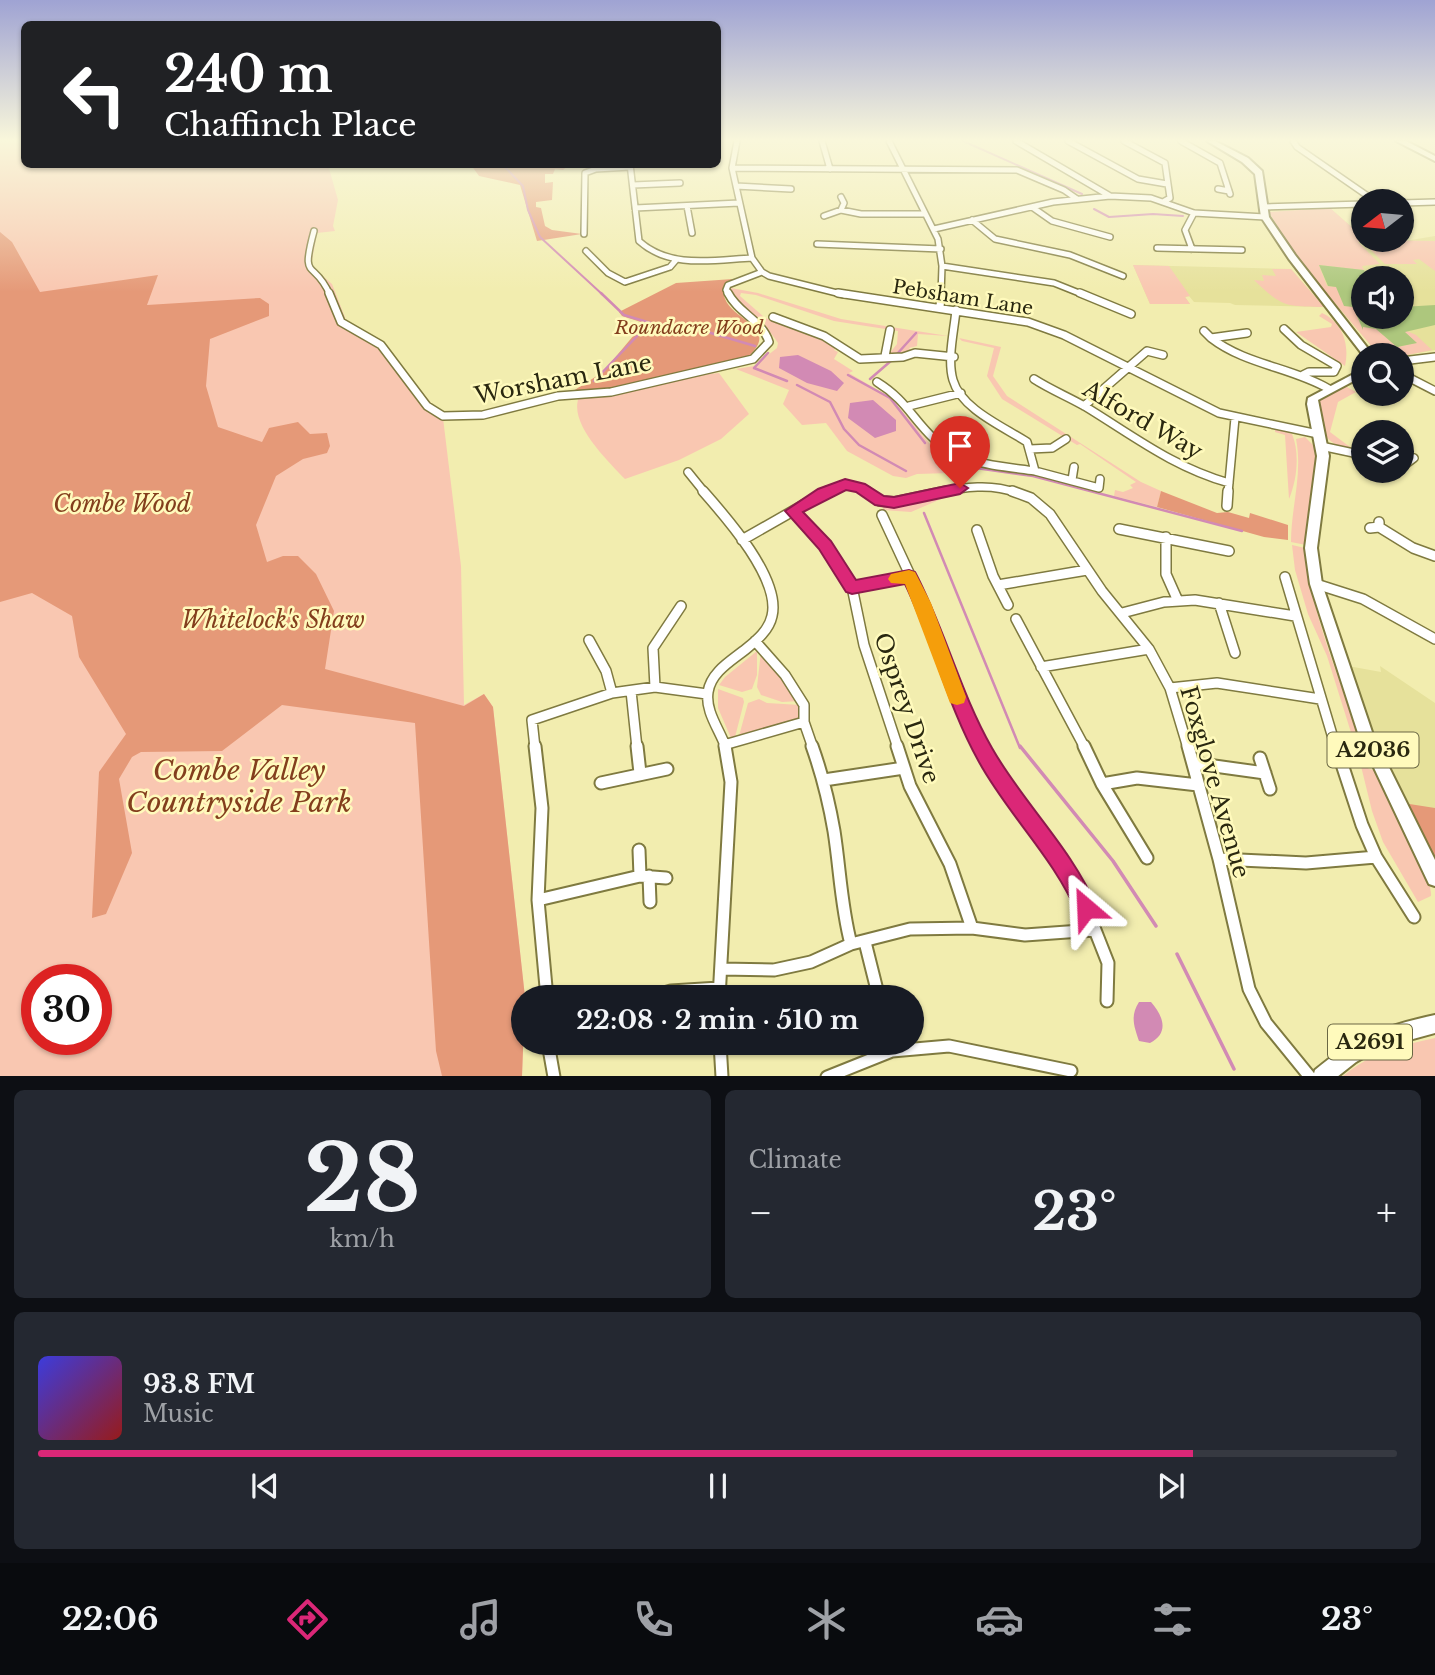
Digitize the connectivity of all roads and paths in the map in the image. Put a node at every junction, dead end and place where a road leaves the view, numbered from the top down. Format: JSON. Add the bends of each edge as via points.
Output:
{"nodes":[{"id":1,"x":585,"y":191,"type":"edge"},
{"id":2,"x":634,"y":191,"type":"edge"},
{"id":3,"x":737,"y":191,"type":"edge"},
{"id":4,"x":914,"y":191,"type":"edge"},
{"id":5,"x":1066,"y":191,"type":"edge"},
{"id":6,"x":1102,"y":191,"type":"edge"},
{"id":7,"x":1169,"y":191,"type":"edge"},
{"id":8,"x":1262,"y":191,"type":"edge"},
{"id":9,"x":1110,"y":196,"type":"junction"},
{"id":10,"x":841,"y":197,"type":"dead end"},
{"id":11,"x":1077,"y":199,"type":"junction"},
{"id":12,"x":1163,"y":202,"type":"junction"},
{"id":13,"x":1435,"y":202,"type":"edge"},
{"id":14,"x":739,"y":203,"type":"junction"},
{"id":15,"x":1414,"y":203,"type":"edge"},
{"id":16,"x":1351,"y":205,"type":"edge"},
{"id":17,"x":687,"y":206,"type":"junction"},
{"id":18,"x":1032,"y":207,"type":"junction"},
{"id":19,"x":635,"y":208,"type":"junction"},
{"id":20,"x":841,"y":210,"type":"junction"},
{"id":21,"x":1264,"y":212,"type":"junction"},
{"id":22,"x":1194,"y":213,"type":"junction"},
{"id":23,"x":925,"y":214,"type":"junction"},
{"id":24,"x":829,"y":216,"type":"dead end"},
{"id":25,"x":972,"y":220,"type":"junction"},
{"id":26,"x":934,"y":229,"type":"junction"},
{"id":27,"x":575,"y":230,"type":"dead end"},
{"id":28,"x":314,"y":231,"type":"dead end"},
{"id":29,"x":690,"y":231,"type":"dead end"},
{"id":30,"x":1106,"y":237,"type":"dead end"},
{"id":31,"x":1151,"y":240,"type":"dead end"},
{"id":32,"x":817,"y":244,"type":"dead end"},
{"id":33,"x":941,"y":249,"type":"junction"},
{"id":34,"x":1192,"y":249,"type":"junction"},
{"id":35,"x":1242,"y":250,"type":"dead end"},
{"id":36,"x":581,"y":258,"type":"dead end"},
{"id":37,"x":752,"y":258,"type":"junction"},
{"id":38,"x":676,"y":260,"type":"junction"},
{"id":39,"x":942,"y":266,"type":"junction"},
{"id":40,"x":762,"y":272,"type":"junction"},
{"id":41,"x":1123,"y":275,"type":"dead end"},
{"id":42,"x":940,"y":308,"type":"junction"},
{"id":43,"x":956,"y":310,"type":"junction"},
{"id":44,"x":1131,"y":314,"type":"dead end"},
{"id":45,"x":792,"y":315,"type":"dead end"},
{"id":46,"x":773,"y":317,"type":"dead end"},
{"id":47,"x":786,"y":322,"type":"junction"},
{"id":48,"x":1284,"y":329,"type":"dead end"},
{"id":49,"x":890,"y":330,"type":"dead end"},
{"id":50,"x":1204,"y":331,"type":"dead end"},
{"id":51,"x":1247,"y":333,"type":"dead end"},
{"id":52,"x":1211,"y":338,"type":"junction"},
{"id":53,"x":1359,"y":343,"type":"edge"},
{"id":54,"x":1163,"y":355,"type":"dead end"},
{"id":55,"x":885,"y":356,"type":"junction"},
{"id":56,"x":954,"y":357,"type":"junction"},
{"id":57,"x":1435,"y":357,"type":"edge"},
{"id":58,"x":1414,"y":359,"type":"edge"},
{"id":59,"x":1131,"y":367,"type":"junction"},
{"id":60,"x":1303,"y":376,"type":"junction"},
{"id":61,"x":1351,"y":378,"type":"edge"},
{"id":62,"x":1414,"y":380,"type":"edge"},
{"id":63,"x":877,"y":382,"type":"dead end"},
{"id":64,"x":1036,"y":383,"type":"dead end"},
{"id":65,"x":1329,"y":389,"type":"junction"},
{"id":66,"x":1435,"y":391,"type":"edge"},
{"id":67,"x":961,"y":393,"type":"junction"},
{"id":68,"x":909,"y":406,"type":"junction"},
{"id":69,"x":1084,"y":406,"type":"junction"},
{"id":70,"x":1235,"y":418,"type":"junction"},
{"id":71,"x":1066,"y":439,"type":"dead end"},
{"id":72,"x":1320,"y":440,"type":"junction"},
{"id":73,"x":1030,"y":449,"type":"junction"},
{"id":74,"x":1351,"y":451,"type":"edge"},
{"id":75,"x":1074,"y":467,"type":"dead end"},
{"id":76,"x":1035,"y":471,"type":"junction"},
{"id":77,"x":688,"y":472,"type":"dead end"},
{"id":78,"x":1100,"y":479,"type":"dead end"},
{"id":79,"x":1072,"y":480,"type":"junction"},
{"id":80,"x":1229,"y":483,"type":"junction"},
{"id":81,"x":1227,"y":506,"type":"dead end"},
{"id":82,"x":793,"y":511,"type":"junction"},
{"id":83,"x":882,"y":515,"type":"dead end"},
{"id":84,"x":1376,"y":526,"type":"dead end"},
{"id":85,"x":1119,"y":529,"type":"dead end"},
{"id":86,"x":977,"y":530,"type":"dead end"},
{"id":87,"x":1166,"y":537,"type":"junction"},
{"id":88,"x":742,"y":540,"type":"junction"},
{"id":89,"x":1229,"y":551,"type":"dead end"},
{"id":90,"x":1435,"y":556,"type":"edge"},
{"id":91,"x":1087,"y":570,"type":"junction"},
{"id":92,"x":909,"y":576,"type":"junction"},
{"id":93,"x":1285,"y":577,"type":"dead end"},
{"id":94,"x":1316,"y":584,"type":"junction"},
{"id":95,"x":998,"y":585,"type":"junction"},
{"id":96,"x":852,"y":587,"type":"junction"},
{"id":97,"x":1178,"y":601,"type":"junction"},
{"id":98,"x":1219,"y":603,"type":"junction"},
{"id":99,"x":1008,"y":605,"type":"dead end"},
{"id":100,"x":681,"y":606,"type":"dead end"},
{"id":101,"x":1122,"y":614,"type":"junction"},
{"id":102,"x":1294,"y":616,"type":"junction"},
{"id":103,"x":1016,"y":619,"type":"dead end"},
{"id":104,"x":1435,"y":639,"type":"edge"},
{"id":105,"x":589,"y":640,"type":"dead end"},
{"id":106,"x":755,"y":641,"type":"junction"},
{"id":107,"x":1149,"y":649,"type":"junction"},
{"id":108,"x":1235,"y":653,"type":"dead end"},
{"id":109,"x":1041,"y":667,"type":"junction"},
{"id":110,"x":655,"y":687,"type":"junction"},
{"id":111,"x":1170,"y":688,"type":"junction"},
{"id":112,"x":631,"y":691,"type":"junction"},
{"id":113,"x":612,"y":694,"type":"junction"},
{"id":114,"x":707,"y":694,"type":"junction"},
{"id":115,"x":1320,"y":699,"type":"junction"},
{"id":116,"x":804,"y":722,"type":"junction"},
{"id":117,"x":724,"y":745,"type":"junction"},
{"id":118,"x":1260,"y":758,"type":"dead end"},
{"id":119,"x":1194,"y":763,"type":"junction"},
{"id":120,"x":904,"y":768,"type":"junction"},
{"id":121,"x":667,"y":769,"type":"dead end"},
{"id":122,"x":640,"y":773,"type":"junction"},
{"id":123,"x":1265,"y":773,"type":"junction"},
{"id":124,"x":824,"y":780,"type":"junction"},
{"id":125,"x":601,"y":783,"type":"dead end"},
{"id":126,"x":1102,"y":784,"type":"junction"},
{"id":127,"x":1198,"y":785,"type":"junction"},
{"id":128,"x":1270,"y":789,"type":"dead end"},
{"id":129,"x":639,"y":850,"type":"dead end"},
{"id":130,"x":1376,"y":857,"type":"junction"},
{"id":131,"x":1147,"y":858,"type":"dead end"},
{"id":132,"x":1219,"y":859,"type":"junction"},
{"id":133,"x":644,"y":876,"type":"junction"},
{"id":134,"x":666,"y":878,"type":"dead end"},
{"id":135,"x":1435,"y":878,"type":"edge"},
{"id":136,"x":538,"y":900,"type":"junction"},
{"id":137,"x":650,"y":902,"type":"dead end"},
{"id":138,"x":1414,"y":917,"type":"dead end"},
{"id":139,"x":972,"y":928,"type":"junction"},
{"id":140,"x":1095,"y":930,"type":"junction"},
{"id":141,"x":865,"y":942,"type":"junction"},
{"id":142,"x":851,"y":944,"type":"junction"},
{"id":143,"x":721,"y":969,"type":"junction"},
{"id":144,"x":546,"y":985,"type":"edge"},
{"id":145,"x":720,"y":985,"type":"edge"},
{"id":146,"x":875,"y":985,"type":"edge"},
{"id":147,"x":1107,"y":1001,"type":"dead end"},
{"id":148,"x":1435,"y":1024,"type":"edge"},
{"id":149,"x":924,"y":1046,"type":"edge"},
{"id":150,"x":550,"y":1055,"type":"edge"},
{"id":151,"x":721,"y":1055,"type":"edge"},
{"id":152,"x":873,"y":1055,"type":"edge"},
{"id":153,"x":1071,"y":1071,"type":"dead end"},
{"id":154,"x":554,"y":1076,"type":"edge"},
{"id":155,"x":722,"y":1076,"type":"edge"},
{"id":156,"x":827,"y":1076,"type":"edge"},
{"id":157,"x":1310,"y":1076,"type":"edge"},
{"id":158,"x":1322,"y":1076,"type":"edge"}],
"edges":[{"from":1,"to":27,"type":"street","via":[[584,232]]},
{"from":2,"to":19,"type":"street"},
{"from":3,"to":14,"type":"street"},
{"from":4,"to":23,"type":"street"},
{"from":5,"to":11,"type":"street"},
{"from":6,"to":9,"type":"street"},
{"from":7,"to":12,"type":"street","via":[[1170,198]]},
{"from":8,"to":21,"type":"main road"},
{"from":9,"to":11,"type":"street"},
{"from":9,"to":12,"type":"street"},
{"from":10,"to":20,"type":"street"},
{"from":11,"to":18,"type":"street"},
{"from":12,"to":22,"type":"street"},
{"from":13,"to":15,"type":"street"},
{"from":14,"to":17,"type":"street"},
{"from":14,"to":37,"type":"street"},
{"from":16,"to":21,"type":"street"},
{"from":17,"to":19,"type":"street"},
{"from":17,"to":29,"type":"street"},
{"from":18,"to":25,"type":"street"},
{"from":18,"to":30,"type":"street","via":[[1052,221]]},
{"from":19,"to":38,"type":"street","via":[[639,241],[647,250]]},
{"from":20,"to":23,"type":"street"},
{"from":20,"to":24,"type":"street"},
{"from":21,"to":22,"type":"street"},
{"from":21,"to":53,"type":"main road","via":[[1292,257]]},
{"from":22,"to":34,"type":"street","via":[[1185,230]]},
{"from":23,"to":26,"type":"street"},
{"from":25,"to":26,"type":"street"},
{"from":25,"to":41,"type":"street","via":[[995,239],[1056,251]]},
{"from":26,"to":33,"type":"street"},
{"from":28,"to":40,"type":"street","name":"Worsham Lane","via":[[308,268],[326,286],[341,322],[381,345],[427,406],[443,416],[483,415],[558,396],[611,392],[753,359],[767,347],[765,330],[733,303],[726,290],[728,285]]},
{"from":31,"to":34,"type":"street","via":[[1158,250]]},
{"from":32,"to":33,"type":"street"},
{"from":33,"to":39,"type":"street"},
{"from":34,"to":35,"type":"street"},
{"from":36,"to":38,"type":"street","via":[[588,253],[622,285],[670,267]]},
{"from":37,"to":38,"type":"street"},
{"from":37,"to":40,"type":"street"},
{"from":39,"to":42,"type":"street"},
{"from":39,"to":44,"type":"street","via":[[1054,283]]},
{"from":40,"to":42,"type":"street","name":"Pebsham Lane","via":[[849,296]]},
{"from":42,"to":43,"type":"street","name":"Pebsham Lane"},
{"from":43,"to":56,"type":"street"},
{"from":43,"to":59,"type":"street","name":"Pebsham Lane","via":[[1045,327]]},
{"from":45,"to":47,"type":"street"},
{"from":46,"to":47,"type":"street"},
{"from":47,"to":55,"type":"street","via":[[824,336],[860,359]]},
{"from":48,"to":60,"type":"street","via":[[1337,366],[1334,372]]},
{"from":49,"to":55,"type":"street"},
{"from":50,"to":52,"type":"street"},
{"from":51,"to":52,"type":"street"},
{"from":52,"to":60,"type":"street","via":[[1249,362]]},
{"from":54,"to":59,"type":"street","via":[[1147,351]]},
{"from":55,"to":56,"type":"street"},
{"from":56,"to":67,"type":"street","via":[[953,382]]},
{"from":57,"to":58,"type":"street"},
{"from":59,"to":69,"type":"street"},
{"from":59,"to":70,"type":"street","name":"Pebsham Lane"},
{"from":60,"to":65,"type":"street"},
{"from":61,"to":65,"type":"main road"},
{"from":62,"to":66,"type":"street"},
{"from":63,"to":68,"type":"street"},
{"from":64,"to":69,"type":"street","name":"Alford Way"},
{"from":65,"to":72,"type":"main road","number":"A2036","via":[[1313,398]]},
{"from":67,"to":68,"type":"street"},
{"from":67,"to":73,"type":"street","via":[[978,411],[1027,442]]},
{"from":68,"to":76,"type":"street","via":[[935,440],[968,461]]},
{"from":69,"to":80,"type":"street","name":"Alford Way","via":[[1162,457]]},
{"from":70,"to":72,"type":"street","name":"Pebsham Lane"},
{"from":70,"to":80,"type":"street"},
{"from":71,"to":73,"type":"street","via":[[1052,448]]},
{"from":72,"to":74,"type":"street","name":"Pebsham Lane"},
{"from":72,"to":94,"type":"main road","number":"A2036","via":[[1323,456],[1311,548]]},
{"from":73,"to":76,"type":"street"},
{"from":75,"to":79,"type":"street"},
{"from":76,"to":79,"type":"street"},
{"from":77,"to":88,"type":"street"},
{"from":78,"to":79,"type":"street","via":[[1099,488]]},
{"from":80,"to":81,"type":"street"},
{"from":82,"to":88,"type":"street","name":"Foxglove Avenue"},
{"from":82,"to":91,"type":"street","name":"Foxglove Avenue","via":[[845,484],[860,487],[880,501],[894,502],[960,488],[1001,487],[1031,498],[1050,514]]},
{"from":82,"to":96,"type":"street","name":"Osprey Drive","via":[[825,545]]},
{"from":83,"to":92,"type":"street"},
{"from":84,"to":90,"type":"street"},
{"from":85,"to":87,"type":"street"},
{"from":86,"to":95,"type":"street"},
{"from":87,"to":89,"type":"street"},
{"from":87,"to":97,"type":"street","via":[[1166,574]]},
{"from":88,"to":106,"type":"street","via":[[766,582],[773,605],[771,623]]},
{"from":91,"to":95,"type":"street"},
{"from":91,"to":101,"type":"street","name":"Foxglove Avenue"},
{"from":92,"to":96,"type":"street"},
{"from":92,"to":140,"type":"street","via":[[960,706],[984,753],[1076,885]]},
{"from":93,"to":102,"type":"street"},
{"from":94,"to":104,"type":"street","via":[[1374,603]]},
{"from":94,"to":135,"type":"main road","number":"A2036","via":[[1366,736]]},
{"from":95,"to":99,"type":"street"},
{"from":96,"to":120,"type":"street","name":"Osprey Drive","via":[[864,645]]},
{"from":97,"to":98,"type":"street"},
{"from":97,"to":101,"type":"street"},
{"from":98,"to":102,"type":"street"},
{"from":98,"to":108,"type":"street"},
{"from":100,"to":110,"type":"street","via":[[653,648]]},
{"from":101,"to":107,"type":"street","name":"Foxglove Avenue"},
{"from":102,"to":115,"type":"street"},
{"from":103,"to":109,"type":"street"},
{"from":105,"to":113,"type":"street"},
{"from":106,"to":114,"type":"street","via":[[715,675]]},
{"from":106,"to":116,"type":"street","via":[[799,694]]},
{"from":107,"to":109,"type":"street"},
{"from":107,"to":111,"type":"street","name":"Foxglove Avenue"},
{"from":109,"to":126,"type":"street"},
{"from":110,"to":112,"type":"street"},
{"from":110,"to":114,"type":"street"},
{"from":111,"to":115,"type":"street","via":[[1217,683]]},
{"from":111,"to":119,"type":"street","name":"Foxglove Avenue"},
{"from":112,"to":113,"type":"street"},
{"from":112,"to":122,"type":"street"},
{"from":113,"to":136,"type":"street","via":[[533,720],[542,808]]},
{"from":114,"to":117,"type":"street"},
{"from":115,"to":130,"type":"street"},
{"from":116,"to":117,"type":"street"},
{"from":116,"to":124,"type":"street"},
{"from":117,"to":143,"type":"street","via":[[731,782]]},
{"from":118,"to":123,"type":"street"},
{"from":119,"to":123,"type":"street"},
{"from":119,"to":127,"type":"street","name":"Foxglove Avenue"},
{"from":120,"to":124,"type":"street"},
{"from":120,"to":139,"type":"street","name":"Osprey Drive","via":[[950,864]]},
{"from":121,"to":122,"type":"street"},
{"from":122,"to":125,"type":"street"},
{"from":123,"to":128,"type":"street"},
{"from":124,"to":142,"type":"street"},
{"from":126,"to":127,"type":"street","via":[[1137,778]]},
{"from":126,"to":131,"type":"street"},
{"from":127,"to":132,"type":"street","name":"Foxglove Avenue"},
{"from":129,"to":133,"type":"street"},
{"from":130,"to":132,"type":"street","via":[[1306,863]]},
{"from":130,"to":138,"type":"street"},
{"from":132,"to":157,"type":"street","name":"Foxglove Avenue","via":[[1248,989],[1266,1023]]},
{"from":133,"to":134,"type":"street"},
{"from":133,"to":136,"type":"street"},
{"from":133,"to":137,"type":"street"},
{"from":136,"to":144,"type":"street"},
{"from":139,"to":140,"type":"street","via":[[1025,935]]},
{"from":139,"to":141,"type":"street","via":[[910,929]]},
{"from":140,"to":147,"type":"street","via":[[1108,963]]},
{"from":141,"to":142,"type":"street"},
{"from":141,"to":146,"type":"street"},
{"from":142,"to":143,"type":"street","via":[[811,962],[786,967]]},
{"from":143,"to":145,"type":"street"},
{"from":148,"to":158,"type":"main road","number":"A2691","via":[[1379,1037],[1351,1051]]},
{"from":149,"to":153,"type":"street","via":[[949,1046]]},
{"from":150,"to":154,"type":"street"},
{"from":151,"to":155,"type":"street"},
{"from":152,"to":156,"type":"street"}]}
